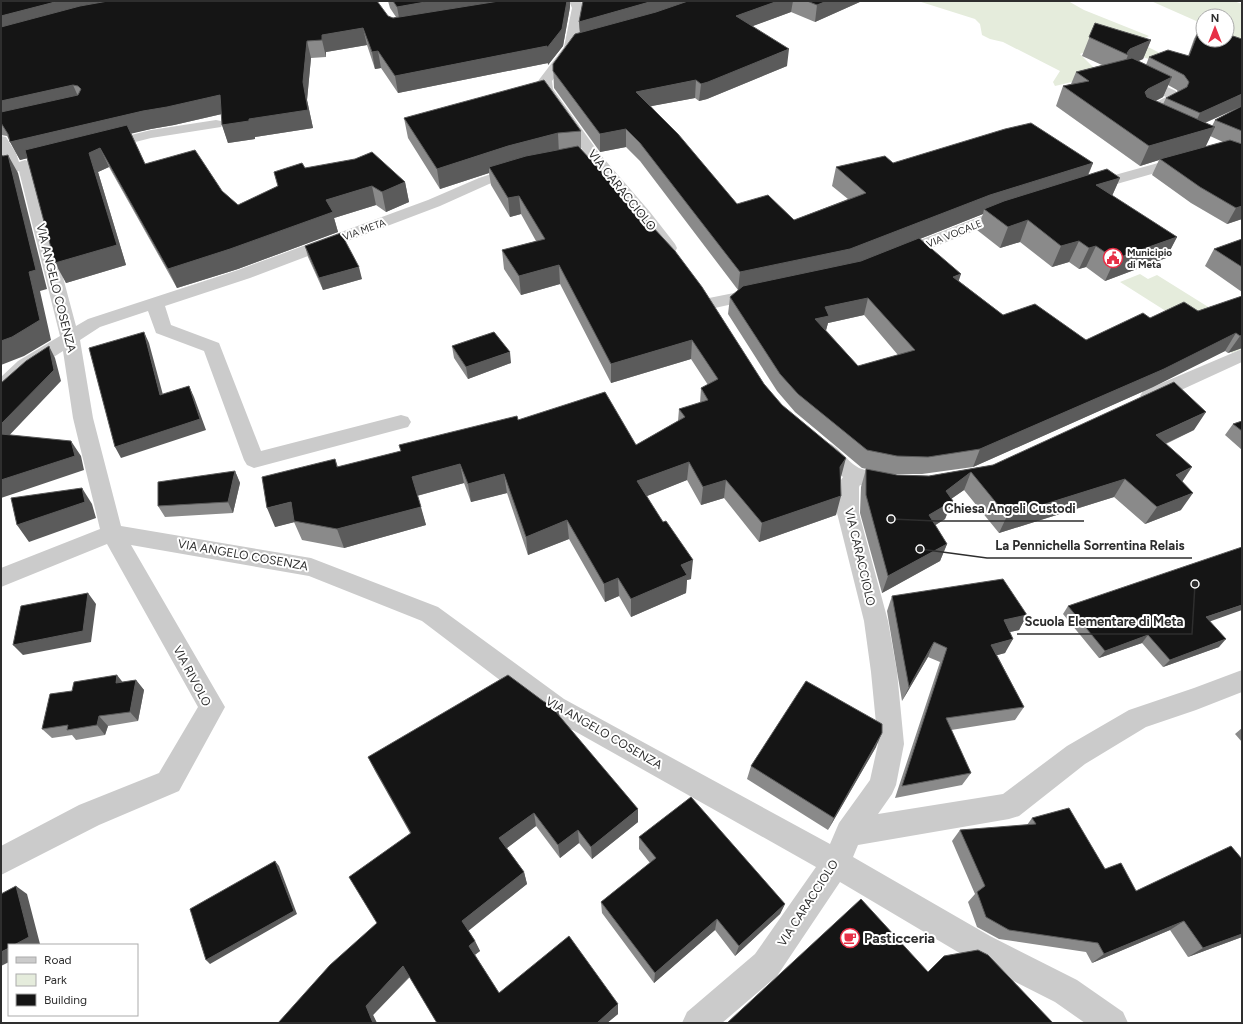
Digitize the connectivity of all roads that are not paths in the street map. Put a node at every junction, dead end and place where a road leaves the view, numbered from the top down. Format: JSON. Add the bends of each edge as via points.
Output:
{"nodes":[{"id":1,"x":569,"y":2,"type":"edge"},
{"id":2,"x":1141,"y":66,"type":"edge"},
{"id":3,"x":1159,"y":119,"type":"edge"},
{"id":4,"x":216,"y":124,"type":"dead end"},
{"id":5,"x":1205,"y":140,"type":"edge"},
{"id":6,"x":1,"y":141,"type":"edge"},
{"id":7,"x":92,"y":148,"type":"edge"},
{"id":8,"x":1223,"y":149,"type":"junction"},
{"id":9,"x":1242,"y":157,"type":"edge"},
{"id":10,"x":537,"y":165,"type":"edge"},
{"id":11,"x":1077,"y":191,"type":"edge"},
{"id":12,"x":1019,"y":209,"type":"edge"},
{"id":13,"x":676,"y":258,"type":"edge"},
{"id":14,"x":887,"y":259,"type":"edge"},
{"id":15,"x":776,"y":289,"type":"edge"},
{"id":16,"x":155,"y":304,"type":"junction"},
{"id":17,"x":709,"y":304,"type":"edge"},
{"id":18,"x":70,"y":339,"type":"junction"},
{"id":19,"x":1242,"y":355,"type":"edge"},
{"id":20,"x":1,"y":388,"type":"edge"},
{"id":21,"x":1135,"y":403,"type":"edge"},
{"id":22,"x":401,"y":422,"type":"dead end"},
{"id":23,"x":809,"y":437,"type":"edge"},
{"id":24,"x":855,"y":476,"type":"junction"},
{"id":25,"x":914,"y":484,"type":"edge"},
{"id":26,"x":112,"y":533,"type":"junction"},
{"id":27,"x":1,"y":578,"type":"edge"},
{"id":28,"x":1242,"y":681,"type":"edge"},
{"id":29,"x":848,"y":833,"type":"junction"},
{"id":30,"x":1,"y":861,"type":"edge"},
{"id":31,"x":836,"y":863,"type":"junction"},
{"id":32,"x":698,"y":1023,"type":"edge"},
{"id":33,"x":1112,"y":1023,"type":"edge"}],
"edges":[{"from":1,"to":13,"type":"street","name":"VIA CARACCIOLO","via":[[578,8],[577,46],[545,81],[546,89],[587,157],[644,215]]},
{"from":2,"to":3,"type":"street","via":[[1128,72],[1171,94],[1174,98],[1145,113]]},
{"from":4,"to":7,"type":"street","via":[[151,134]]},
{"from":5,"to":8,"type":"street"},
{"from":6,"to":18,"type":"street","name":"VIA ANGELO COSENZA","via":[[9,153],[14,168],[32,163]]},
{"from":8,"to":9,"type":"street"},
{"from":8,"to":11,"type":"street"},
{"from":10,"to":16,"type":"street","name":"VIA META","via":[[484,181],[434,203],[244,274]]},
{"from":12,"to":14,"type":"street","name":"VIA VOCALE"},
{"from":15,"to":17,"type":"street"},
{"from":16,"to":18,"type":"street","name":"VIA META","via":[[94,323]]},
{"from":16,"to":22,"type":"street","via":[[163,329],[212,347],[254,460]]},
{"from":18,"to":20,"type":"street","name":"VIA META","via":[[25,366]]},
{"from":18,"to":26,"type":"street","name":"VIA ANGELO COSENZA","via":[[83,418]]},
{"from":19,"to":21,"type":"street"},
{"from":23,"to":24,"type":"street"},
{"from":24,"to":25,"type":"street","via":[[891,483]]},
{"from":24,"to":29,"type":"street","name":"VIA CARACCIOLO","via":[[848,486],[848,513],[876,621],[891,744],[882,785]]},
{"from":26,"to":27,"type":"street"},
{"from":26,"to":30,"type":"street","name":"VIA RIVOLO","via":[[212,707],[169,782],[89,815]]},
{"from":26,"to":31,"type":"street","name":"VIA ANGELO COSENZA","via":[[311,567],[430,614],[555,706]]},
{"from":28,"to":29,"type":"street","via":[[1196,700],[1138,718],[1076,755],[1009,806]]},
{"from":29,"to":31,"type":"street","name":"VIA CARACCIOLO"},
{"from":31,"to":32,"type":"street","name":"VIA CARACCIOLO","via":[[766,965]]},
{"from":31,"to":33,"type":"street","name":"VIA ANGELO COSENZA","via":[[979,947],[1066,991]]}]}
